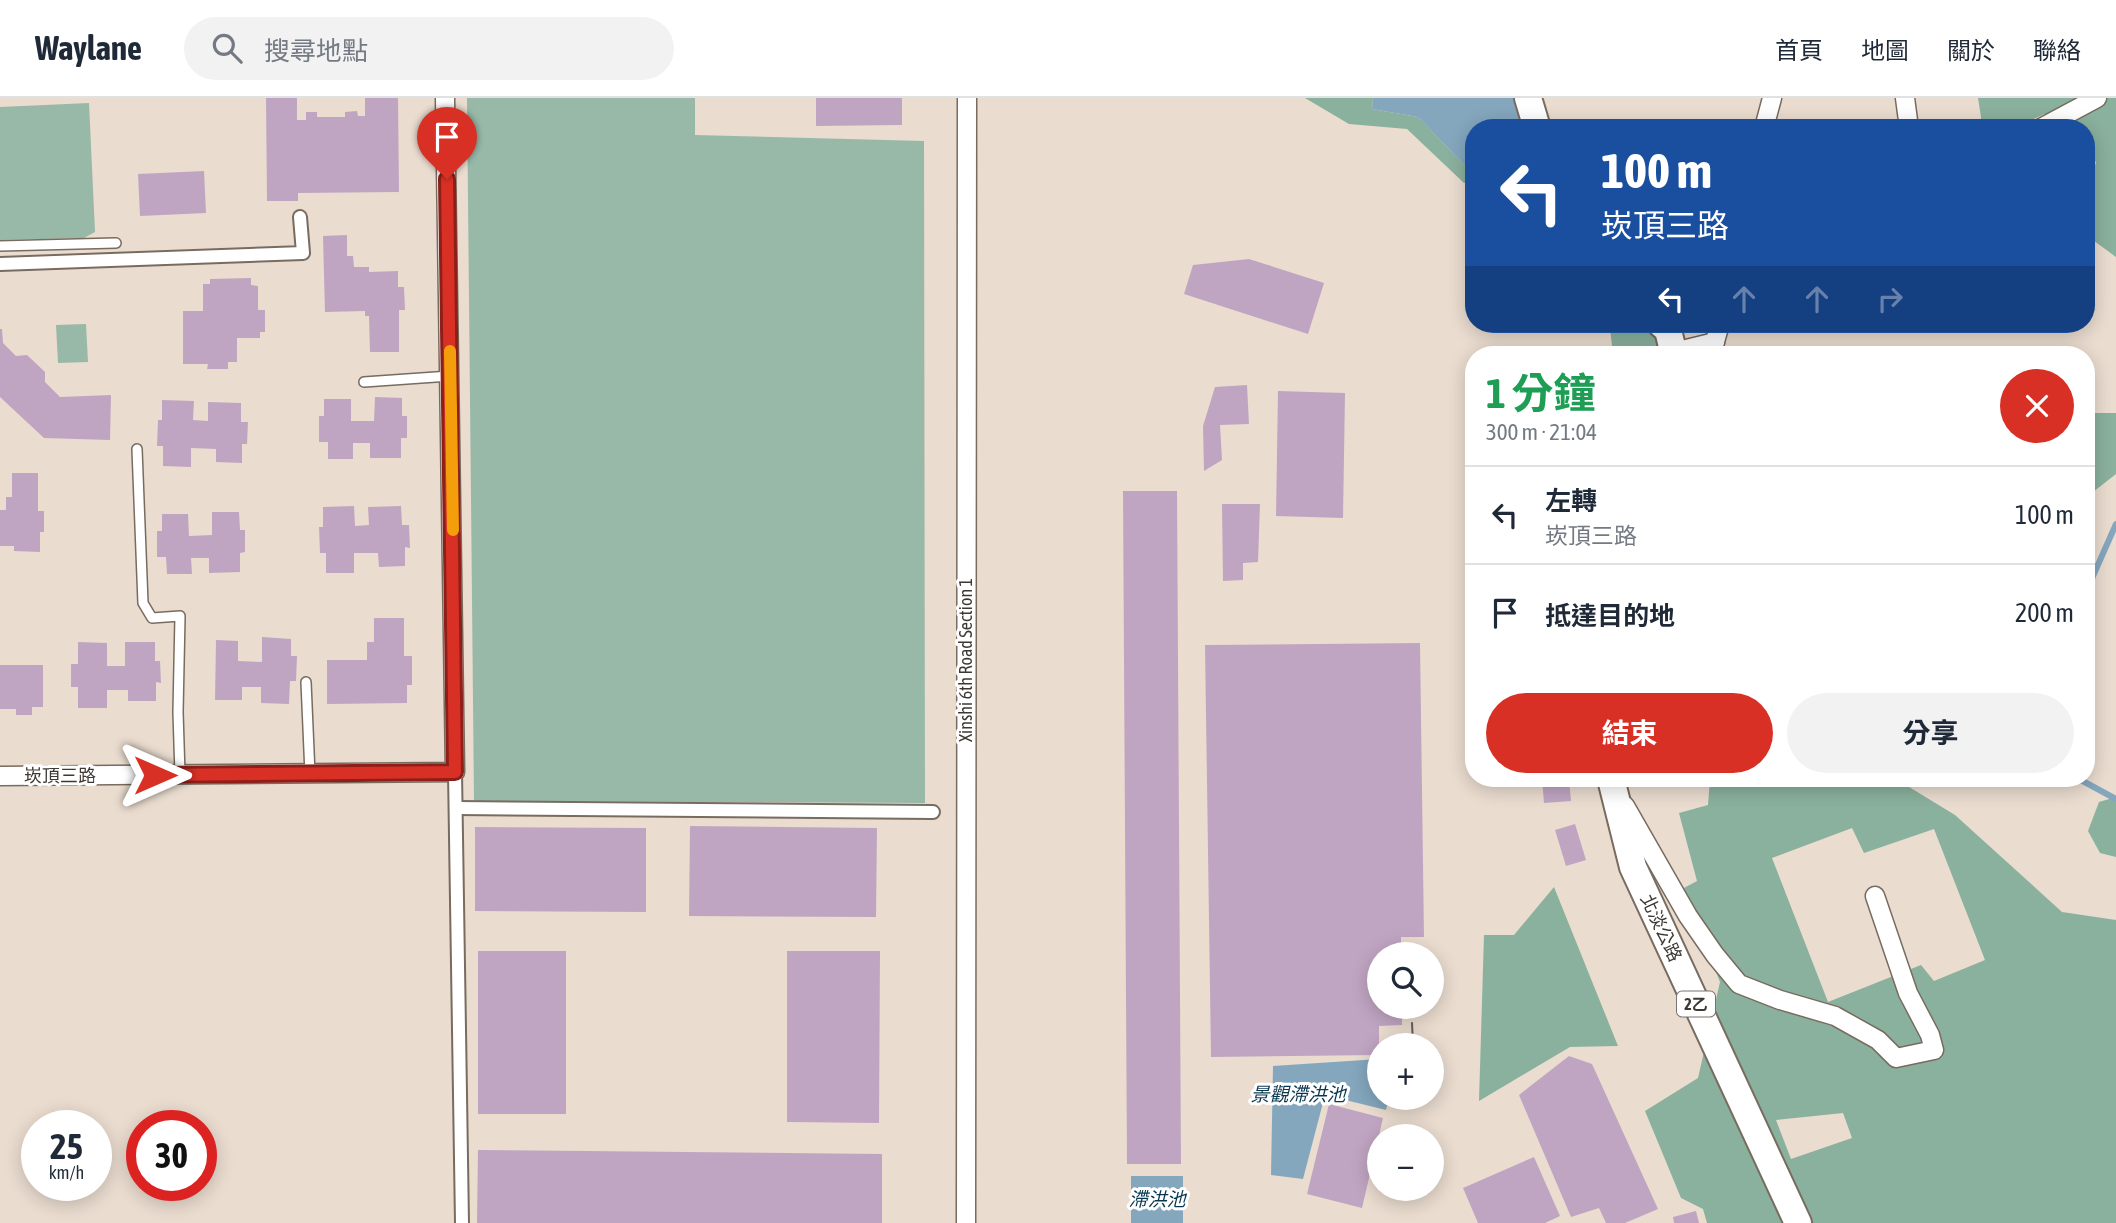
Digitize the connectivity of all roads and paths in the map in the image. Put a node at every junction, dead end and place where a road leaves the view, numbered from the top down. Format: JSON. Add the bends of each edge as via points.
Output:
{"nodes":[{"id":1,"x":445,"y":98,"type":"edge"},
{"id":2,"x":967,"y":98,"type":"edge"},
{"id":3,"x":1528,"y":98,"type":"edge"},
{"id":4,"x":1772,"y":98,"type":"edge"},
{"id":5,"x":1905,"y":98,"type":"edge"},
{"id":6,"x":2097,"y":98,"type":"edge"},
{"id":7,"x":1534,"y":119,"type":"edge"},
{"id":8,"x":1766,"y":119,"type":"edge"},
{"id":9,"x":1908,"y":119,"type":"edge"},
{"id":10,"x":2058,"y":119,"type":"edge"},
{"id":11,"x":300,"y":217,"type":"dead end"},
{"id":12,"x":116,"y":243,"type":"dead end"},
{"id":13,"x":0,"y":246,"type":"edge"},
{"id":14,"x":0,"y":264,"type":"edge"},
{"id":15,"x":450,"y":376,"type":"junction"},
{"id":16,"x":364,"y":382,"type":"dead end"},
{"id":17,"x":137,"y":449,"type":"dead end"},
{"id":18,"x":306,"y":682,"type":"dead end"},
{"id":19,"x":455,"y":772,"type":"junction"},
{"id":20,"x":310,"y":774,"type":"junction"},
{"id":21,"x":180,"y":775,"type":"junction"},
{"id":22,"x":0,"y":776,"type":"edge"},
{"id":23,"x":1613,"y":787,"type":"edge"},
{"id":24,"x":1615,"y":787,"type":"edge"},
{"id":25,"x":456,"y":808,"type":"junction"},
{"id":26,"x":933,"y":812,"type":"dead end"},
{"id":27,"x":1875,"y":896,"type":"dead end"},
{"id":28,"x":462,"y":1223,"type":"edge"},
{"id":29,"x":966,"y":1223,"type":"edge"},
{"id":30,"x":1798,"y":1223,"type":"edge"}],
"edges":[{"from":1,"to":15,"type":"street"},
{"from":2,"to":29,"type":"street","name":"Xinshi 6th Road Section 1"},
{"from":3,"to":7,"type":"main road"},
{"from":4,"to":8,"type":"street"},
{"from":5,"to":9,"type":"street"},
{"from":6,"to":10,"type":"street"},
{"from":11,"to":14,"type":"street","via":[[303,253]]},
{"from":12,"to":13,"type":"lane"},
{"from":15,"to":16,"type":"lane"},
{"from":15,"to":19,"type":"street"},
{"from":17,"to":21,"type":"lane","via":[[142,603],[152,618],[180,616]]},
{"from":18,"to":20,"type":"lane"},
{"from":19,"to":20,"type":"street","name":"崁頂三路"},
{"from":19,"to":25,"type":"street"},
{"from":20,"to":21,"type":"street","name":"崁頂三路"},
{"from":21,"to":22,"type":"street","name":"崁頂三路"},
{"from":23,"to":30,"type":"main road","name":"北淡公路","number":"2乙","via":[[1633,867]]},
{"from":24,"to":27,"type":"street","via":[[1688,916],[1739,984],[1835,1016],[1878,1040],[1896,1058],[1934,1050],[1908,993]]},
{"from":25,"to":26,"type":"street"},
{"from":25,"to":28,"type":"street"}]}
